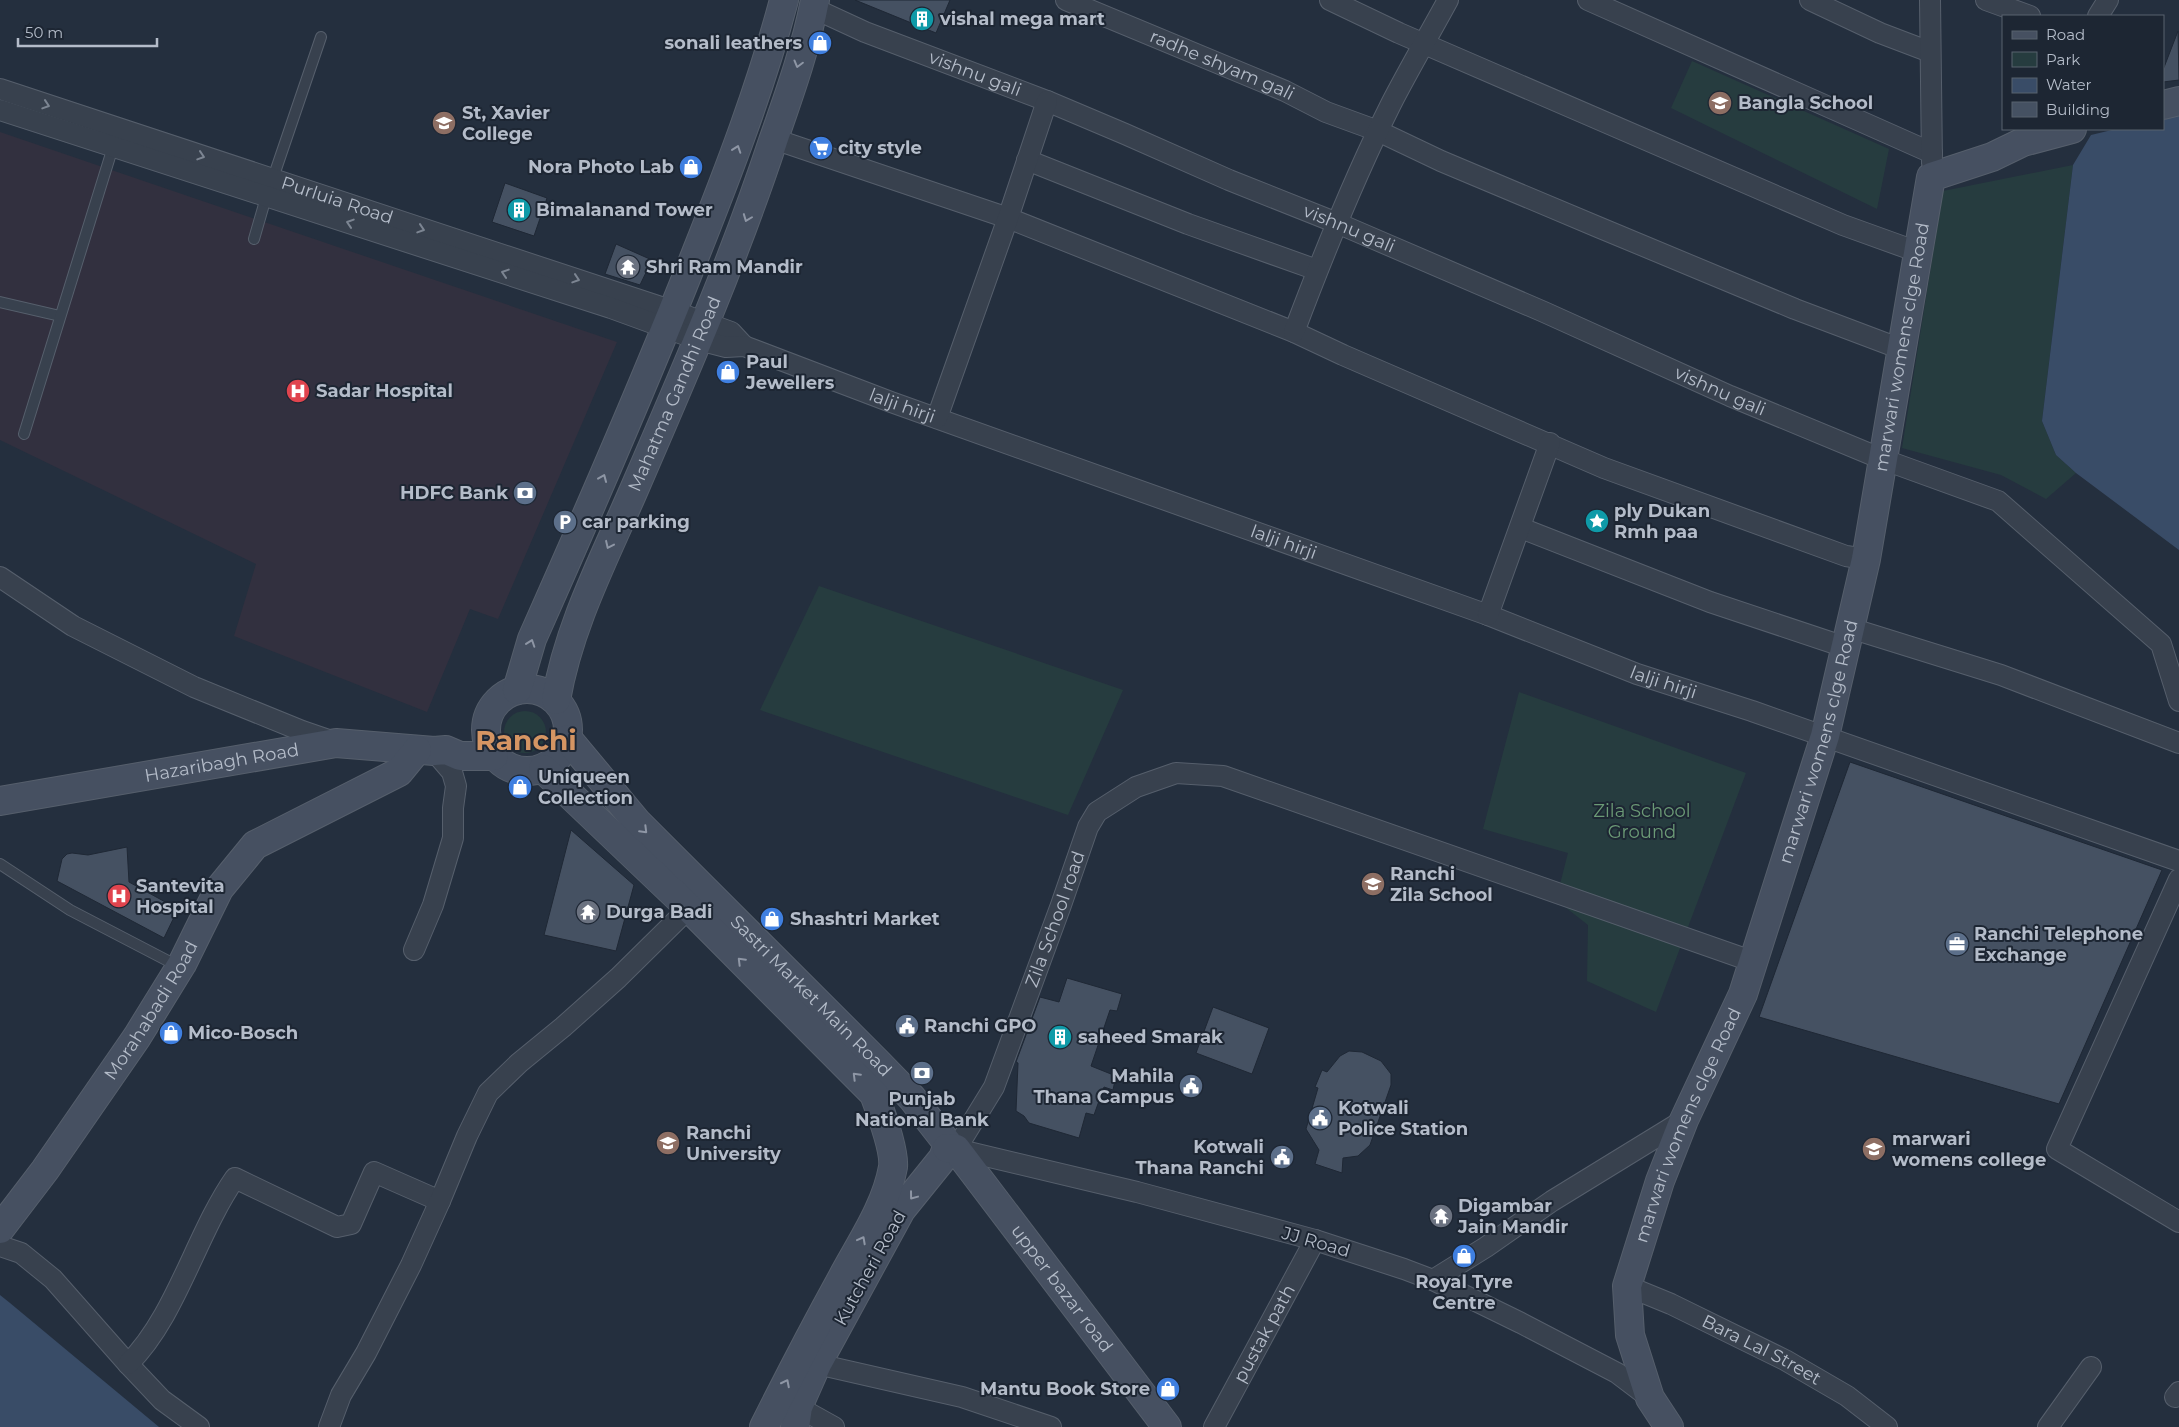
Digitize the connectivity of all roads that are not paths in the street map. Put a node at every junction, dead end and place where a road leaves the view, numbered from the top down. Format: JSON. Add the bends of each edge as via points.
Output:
{"nodes":[{"id":1,"x":784,"y":0,"type":"edge"},
{"id":2,"x":1066,"y":0,"type":"edge"},
{"id":3,"x":1330,"y":0,"type":"edge"},
{"id":4,"x":1448,"y":0,"type":"edge"},
{"id":5,"x":1588,"y":0,"type":"edge"},
{"id":6,"x":1810,"y":0,"type":"edge"},
{"id":7,"x":1930,"y":0,"type":"edge"},
{"id":8,"x":1987,"y":0,"type":"edge"},
{"id":9,"x":2108,"y":0,"type":"edge"},
{"id":10,"x":814,"y":4,"type":"edge"},
{"id":11,"x":2027,"y":15,"type":"edge"},
{"id":12,"x":2099,"y":15,"type":"edge"},
{"id":13,"x":321,"y":37,"type":"dead end"},
{"id":14,"x":1425,"y":43,"type":"junction"},
{"id":15,"x":1930,"y":52,"type":"junction"},
{"id":16,"x":0,"y":90,"type":"edge"},
{"id":17,"x":2179,"y":101,"type":"edge"},
{"id":18,"x":1047,"y":102,"type":"junction"},
{"id":19,"x":2164,"y":105,"type":"edge"},
{"id":20,"x":0,"y":110,"type":"edge"},
{"id":21,"x":2064,"y":130,"type":"edge"},
{"id":22,"x":1378,"y":131,"type":"junction"},
{"id":23,"x":2027,"y":135,"type":"edge"},
{"id":24,"x":774,"y":139,"type":"junction"},
{"id":25,"x":113,"y":147,"type":"junction"},
{"id":26,"x":1027,"y":160,"type":"junction"},
{"id":27,"x":1932,"y":165,"type":"junction"},
{"id":28,"x":269,"y":188,"type":"junction"},
{"id":29,"x":1008,"y":218,"type":"junction"},
{"id":30,"x":1337,"y":223,"type":"junction"},
{"id":31,"x":254,"y":239,"type":"dead end"},
{"id":32,"x":1918,"y":252,"type":"junction"},
{"id":33,"x":1318,"y":270,"type":"junction"},
{"id":34,"x":0,"y":302,"type":"edge"},
{"id":35,"x":60,"y":316,"type":"junction"},
{"id":36,"x":670,"y":319,"type":"junction"},
{"id":37,"x":703,"y":331,"type":"junction"},
{"id":38,"x":1294,"y":332,"type":"junction"},
{"id":39,"x":1901,"y":349,"type":"junction"},
{"id":40,"x":937,"y":418,"type":"junction"},
{"id":41,"x":24,"y":434,"type":"dead end"},
{"id":42,"x":1550,"y":443,"type":"junction"},
{"id":43,"x":1882,"y":459,"type":"junction"},
{"id":44,"x":1520,"y":528,"type":"junction"},
{"id":45,"x":1866,"y":559,"type":"junction"},
{"id":46,"x":0,"y":577,"type":"edge"},
{"id":47,"x":1488,"y":615,"type":"junction"},
{"id":48,"x":1848,"y":638,"type":"junction"},
{"id":49,"x":517,"y":690,"type":"junction"},
{"id":50,"x":556,"y":700,"type":"junction"},
{"id":51,"x":2179,"y":701,"type":"edge"},
{"id":52,"x":486,"y":718,"type":"junction"},
{"id":53,"x":1824,"y":736,"type":"junction"},
{"id":54,"x":568,"y":739,"type":"junction"},
{"id":55,"x":336,"y":743,"type":"junction"},
{"id":56,"x":2179,"y":743,"type":"edge"},
{"id":57,"x":432,"y":750,"type":"junction"},
{"id":58,"x":494,"y":756,"type":"junction"},
{"id":59,"x":543,"y":769,"type":"junction"},
{"id":60,"x":0,"y":801,"type":"edge"},
{"id":61,"x":2179,"y":861,"type":"edge"},
{"id":62,"x":0,"y":864,"type":"edge"},
{"id":63,"x":2179,"y":879,"type":"edge"},
{"id":64,"x":689,"y":908,"type":"junction"},
{"id":65,"x":414,"y":950,"type":"dead end"},
{"id":66,"x":1754,"y":962,"type":"junction"},
{"id":67,"x":182,"y":964,"type":"junction"},
{"id":68,"x":1684,"y":1120,"type":"junction"},
{"id":69,"x":952,"y":1148,"type":"junction"},
{"id":70,"x":440,"y":1201,"type":"junction"},
{"id":71,"x":2179,"y":1222,"type":"edge"},
{"id":72,"x":0,"y":1229,"type":"edge"},
{"id":73,"x":1315,"y":1240,"type":"junction"},
{"id":74,"x":0,"y":1246,"type":"edge"},
{"id":75,"x":1433,"y":1280,"type":"junction"},
{"id":76,"x":1628,"y":1286,"type":"junction"},
{"id":77,"x":128,"y":1364,"type":"junction"},
{"id":78,"x":817,"y":1364,"type":"junction"},
{"id":79,"x":2091,"y":1368,"type":"dead end"},
{"id":80,"x":1650,"y":1398,"type":"junction"},
{"id":81,"x":797,"y":1417,"type":"edge"},
{"id":82,"x":199,"y":1427,"type":"edge"},
{"id":83,"x":329,"y":1427,"type":"edge"},
{"id":84,"x":764,"y":1427,"type":"edge"},
{"id":85,"x":834,"y":1427,"type":"edge"},
{"id":86,"x":1051,"y":1427,"type":"edge"},
{"id":87,"x":1167,"y":1427,"type":"edge"},
{"id":88,"x":1214,"y":1427,"type":"edge"},
{"id":89,"x":1669,"y":1427,"type":"edge"},
{"id":90,"x":1887,"y":1427,"type":"edge"},
{"id":91,"x":2048,"y":1427,"type":"edge"}],
"edges":[{"from":36,"to":1,"type":"main road","name":"Mahatma Gandhi Road","one_way":true,"via":[[732,162]]},
{"from":2,"to":22,"type":"street","name":"radhe shyam gali","via":[[1285,91],[1326,112]]},
{"from":3,"to":14,"type":"street"},
{"from":4,"to":14,"type":"street"},
{"from":5,"to":27,"type":"street"},
{"from":6,"to":15,"type":"street"},
{"from":7,"to":15,"type":"street"},
{"from":8,"to":11,"type":"street"},
{"from":9,"to":12,"type":"street"},
{"from":10,"to":18,"type":"street","name":"vishnu gali","via":[[864,32]]},
{"from":10,"to":24,"type":"main road","name":"Mahatma Gandhi Road","one_way":true,"via":[[795,78]]},
{"from":13,"to":28,"type":"lane"},
{"from":14,"to":22,"type":"street"},
{"from":14,"to":32,"type":"street","via":[[1843,224]]},
{"from":15,"to":27,"type":"street"},
{"from":16,"to":28,"type":"street","name":"Purluia Road","one_way":true},
{"from":17,"to":19,"type":"main road"},
{"from":18,"to":26,"type":"street"},
{"from":18,"to":30,"type":"street","name":"vishnu gali"},
{"from":20,"to":25,"type":"street","name":"Purluia Road"},
{"from":21,"to":23,"type":"main road"},
{"from":22,"to":30,"type":"street"},
{"from":22,"to":39,"type":"street","name":"radhe shyam gali","via":[[1598,228]]},
{"from":23,"to":27,"type":"main road","via":[[1992,157]]},
{"from":24,"to":29,"type":"street"},
{"from":24,"to":37,"type":"main road","name":"Mahatma Gandhi Road","one_way":true},
{"from":25,"to":28,"type":"street","name":"Purluia Road"},
{"from":25,"to":35,"type":"lane"},
{"from":26,"to":29,"type":"street"},
{"from":26,"to":33,"type":"street","via":[[1188,224]]},
{"from":27,"to":32,"type":"main road","name":"marwari womens clge Road"},
{"from":28,"to":31,"type":"lane"},
{"from":28,"to":36,"type":"street","name":"Purluia Road"},
{"from":29,"to":38,"type":"street"},
{"from":29,"to":40,"type":"street"},
{"from":30,"to":33,"type":"street"},
{"from":30,"to":43,"type":"street","name":"vishnu gali","via":[[1730,396]]},
{"from":32,"to":39,"type":"main road","name":"marwari womens clge Road"},
{"from":33,"to":38,"type":"street"},
{"from":34,"to":35,"type":"lane"},
{"from":35,"to":41,"type":"lane"},
{"from":36,"to":37,"type":"street","name":"Purluia Road"},
{"from":49,"to":36,"type":"main road","name":"Mahatma Gandhi Road","one_way":true,"via":[[532,639]]},
{"from":37,"to":40,"type":"street","name":"lalji hirji","via":[[731,332],[744,346]]},
{"from":37,"to":50,"type":"main road","name":"Mahatma Gandhi Road","one_way":true,"via":[[598,568],[561,668]]},
{"from":38,"to":42,"type":"street","via":[[1343,356]]},
{"from":39,"to":43,"type":"main road","name":"marwari womens clge Road"},
{"from":40,"to":47,"type":"street","name":"lalji hirji"},
{"from":42,"to":44,"type":"street"},
{"from":42,"to":45,"type":"street","via":[[1666,492],[1846,556]]},
{"from":43,"to":45,"type":"main road","name":"marwari womens clge Road"},
{"from":43,"to":51,"type":"street","name":"vishnu gali","via":[[1998,501],[2161,644]]},
{"from":44,"to":47,"type":"street"},
{"from":44,"to":48,"type":"street","via":[[1710,602]]},
{"from":45,"to":48,"type":"main road","name":"marwari womens clge Road"},
{"from":46,"to":55,"type":"street","via":[[72,626],[185,682]]},
{"from":47,"to":53,"type":"street","name":"lalji hirji","via":[[1637,674]]},
{"from":48,"to":53,"type":"main road","name":"marwari womens clge Road"},
{"from":48,"to":56,"type":"street","via":[[2000,675]]},
{"from":49,"to":50,"type":"main road","via":[[537,690]]},
{"from":49,"to":52,"type":"main road","via":[[504,695]]},
{"from":50,"to":54,"type":"main road","via":[[564,712]]},
{"from":52,"to":57,"type":"main road"},
{"from":52,"to":58,"type":"main road","via":[[487,744]]},
{"from":53,"to":61,"type":"street","name":"lalji hirji"},
{"from":53,"to":66,"type":"main road","name":"marwari womens clge Road"},
{"from":54,"to":59,"type":"main road","via":[[554,762]]},
{"from":54,"to":69,"type":"main road","name":"Sastri Market Main Road","one_way":true,"via":[[637,822],[877,1062]]},
{"from":55,"to":57,"type":"main road","name":"Hazaribagh Road"},
{"from":55,"to":60,"type":"main road","name":"Hazaribagh Road"},
{"from":57,"to":58,"type":"main road","name":"Hazaribagh Road","via":[[460,756]]},
{"from":57,"to":65,"type":"street","via":[[452,772],[456,786],[453,838],[439,888]]},
{"from":57,"to":67,"type":"main road","name":"Morahabadi Road","via":[[399,772],[255,845],[219,889]]},
{"from":58,"to":59,"type":"main road","via":[[516,771]]},
{"from":59,"to":64,"type":"main road"},
{"from":62,"to":67,"type":"lane","via":[[70,910],[162,958]]},
{"from":63,"to":71,"type":"street","via":[[2057,1149]]},
{"from":64,"to":70,"type":"street","via":[[618,978],[519,1062],[488,1093]]},
{"from":84,"to":64,"type":"main road","one_way":true,"via":[[876,1216],[893,1166],[874,1094]]},
{"from":66,"to":68,"type":"main road","name":"marwari womens clge Road","via":[[1743,994]]},
{"from":66,"to":69,"type":"street","name":"Zila School road","via":[[1223,776],[1176,773],[1136,787],[1110,802],[1088,827],[994,1086]]},
{"from":67,"to":72,"type":"main road","name":"Morahabadi Road","via":[[137,1037]]},
{"from":68,"to":75,"type":"street","via":[[1552,1201]]},
{"from":68,"to":76,"type":"main road","name":"marwari womens clge Road","via":[[1660,1181]]},
{"from":69,"to":73,"type":"street","name":"JJ Road","via":[[1136,1192]]},
{"from":69,"to":78,"type":"main road","name":"Kutcheri Road","one_way":true,"via":[[901,1210]]},
{"from":69,"to":87,"type":"main road","name":"upper bazar road"},
{"from":70,"to":77,"type":"street","via":[[374,1172],[352,1224],[337,1226],[235,1178],[222,1197],[165,1311],[140,1352]]},
{"from":70,"to":83,"type":"street","via":[[411,1265],[341,1395]]},
{"from":73,"to":75,"type":"street","name":"JJ Road"},
{"from":73,"to":88,"type":"street","name":"pustak path"},
{"from":74,"to":77,"type":"street","via":[[21,1253],[53,1279]]},
{"from":75,"to":80,"type":"street","name":"JJ Road","via":[[1617,1373]]},
{"from":76,"to":80,"type":"main road","via":[[1630,1335]]},
{"from":76,"to":90,"type":"street","name":"Bara Lal Street","via":[[1785,1360],[1847,1396]]},
{"from":77,"to":82,"type":"street","via":[[162,1400]]},
{"from":78,"to":81,"type":"main road","name":"Kutcheri Road"},
{"from":78,"to":86,"type":"street","via":[[962,1397]]},
{"from":79,"to":91,"type":"street"},
{"from":80,"to":89,"type":"main road"},
{"from":81,"to":85,"type":"street"}]}
